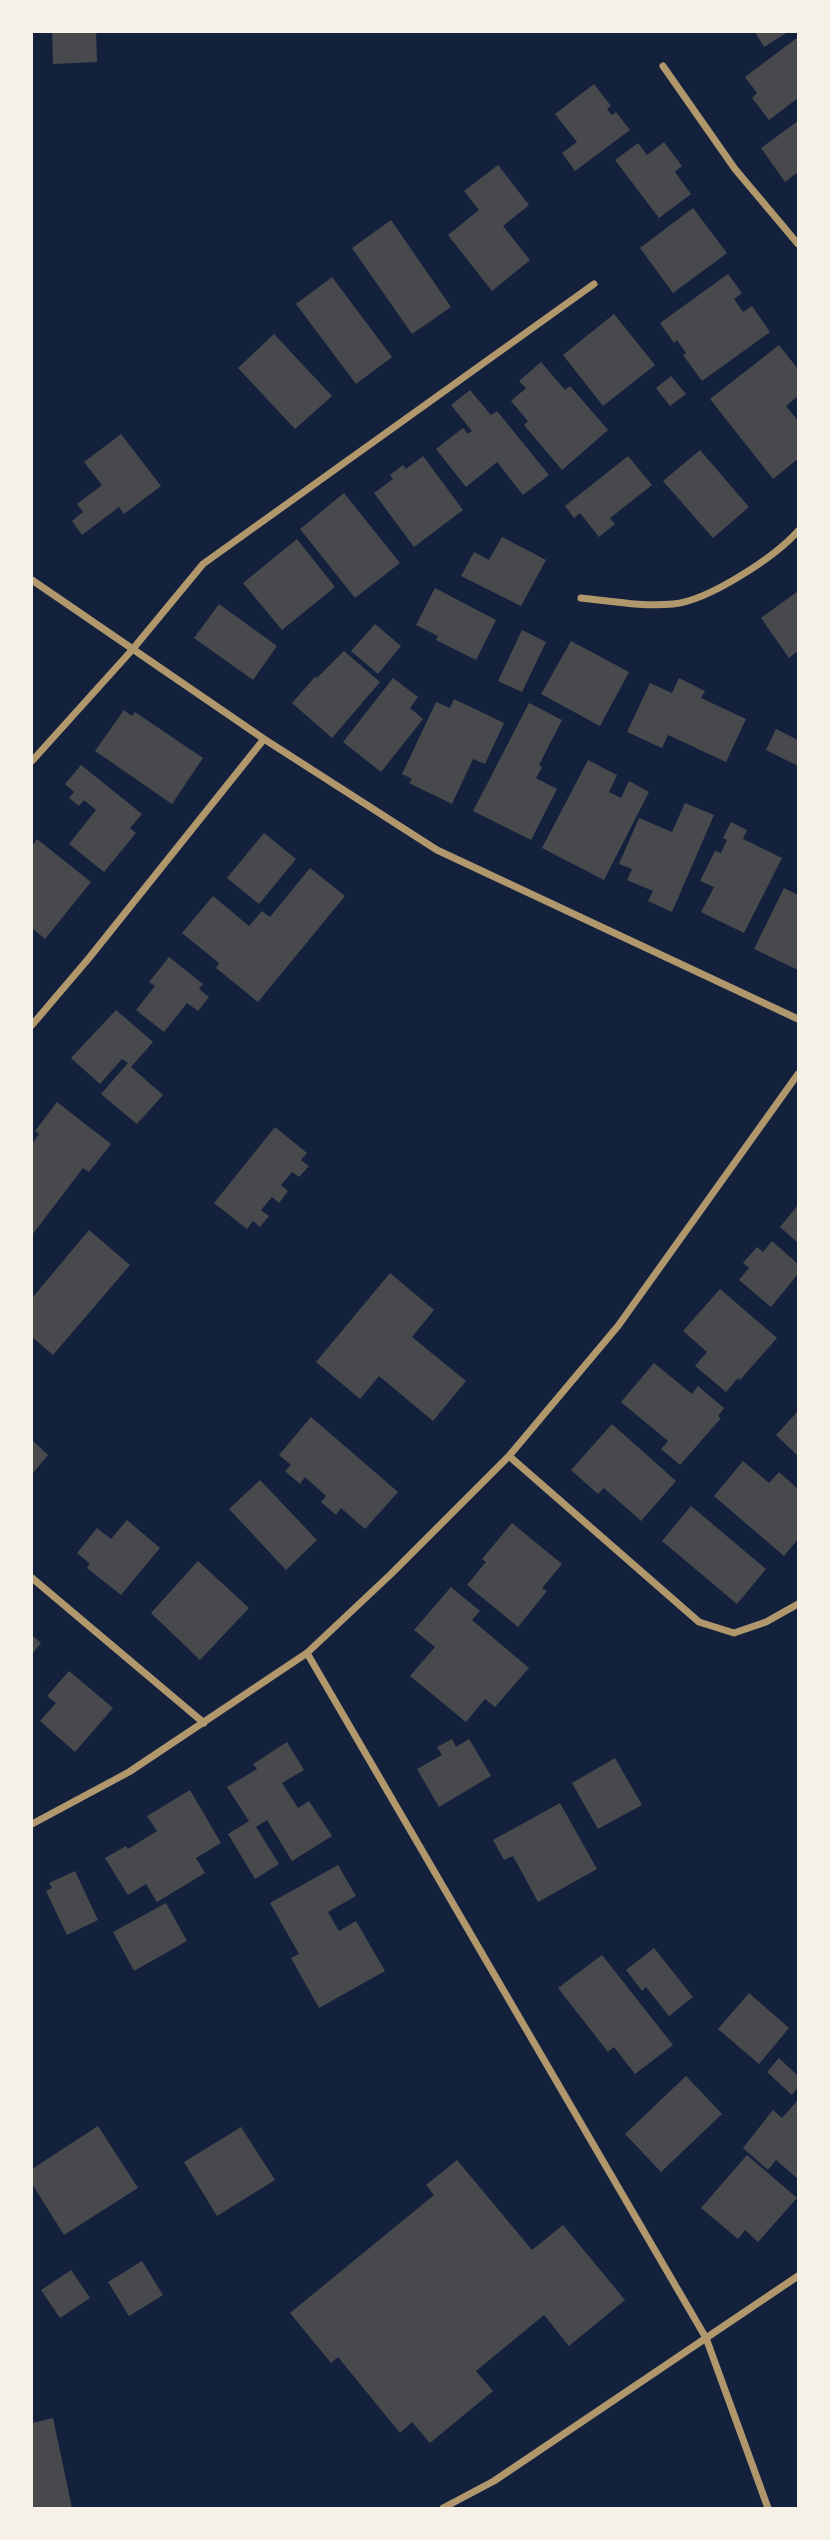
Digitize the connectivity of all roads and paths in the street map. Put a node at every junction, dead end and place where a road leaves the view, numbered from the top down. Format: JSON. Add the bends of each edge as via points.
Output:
{"nodes":[{"id":1,"x":663,"y":66,"type":"dead end"},
{"id":2,"x":799,"y":244,"type":"edge"},
{"id":3,"x":594,"y":284,"type":"dead end"},
{"id":4,"x":799,"y":531,"type":"edge"},
{"id":5,"x":32,"y":580,"type":"edge"},
{"id":6,"x":581,"y":598,"type":"dead end"},
{"id":7,"x":132,"y":650,"type":"junction"},
{"id":8,"x":264,"y":739,"type":"junction"},
{"id":9,"x":32,"y":761,"type":"edge"},
{"id":10,"x":799,"y":1019,"type":"edge"},
{"id":11,"x":32,"y":1025,"type":"edge"},
{"id":12,"x":799,"y":1074,"type":"edge"},
{"id":13,"x":509,"y":1456,"type":"junction"},
{"id":14,"x":32,"y":1578,"type":"edge"},
{"id":15,"x":799,"y":1604,"type":"edge"},
{"id":16,"x":307,"y":1653,"type":"junction"},
{"id":17,"x":204,"y":1723,"type":"junction"},
{"id":18,"x":32,"y":1824,"type":"edge"},
{"id":19,"x":799,"y":2276,"type":"edge"},
{"id":20,"x":706,"y":2338,"type":"junction"},
{"id":21,"x":443,"y":2508,"type":"edge"},
{"id":22,"x":768,"y":2508,"type":"edge"}],
"edges":[{"from":1,"to":2,"type":"street","via":[[735,169]]},
{"from":3,"to":7,"type":"street","via":[[203,564]]},
{"from":4,"to":6,"type":"street","via":[[728,585],[676,604]]},
{"from":5,"to":7,"type":"street"},
{"from":7,"to":8,"type":"street"},
{"from":7,"to":9,"type":"street"},
{"from":8,"to":10,"type":"street","via":[[438,850]]},
{"from":8,"to":11,"type":"street"},
{"from":12,"to":13,"type":"street","via":[[618,1326]]},
{"from":13,"to":15,"type":"street","via":[[699,1622],[734,1633]]},
{"from":13,"to":16,"type":"street"},
{"from":14,"to":17,"type":"street"},
{"from":16,"to":17,"type":"street"},
{"from":16,"to":20,"type":"street"},
{"from":17,"to":18,"type":"street","via":[[128,1772]]},
{"from":19,"to":20,"type":"street"},
{"from":20,"to":21,"type":"street","via":[[494,2481]]},
{"from":20,"to":22,"type":"street"}]}
